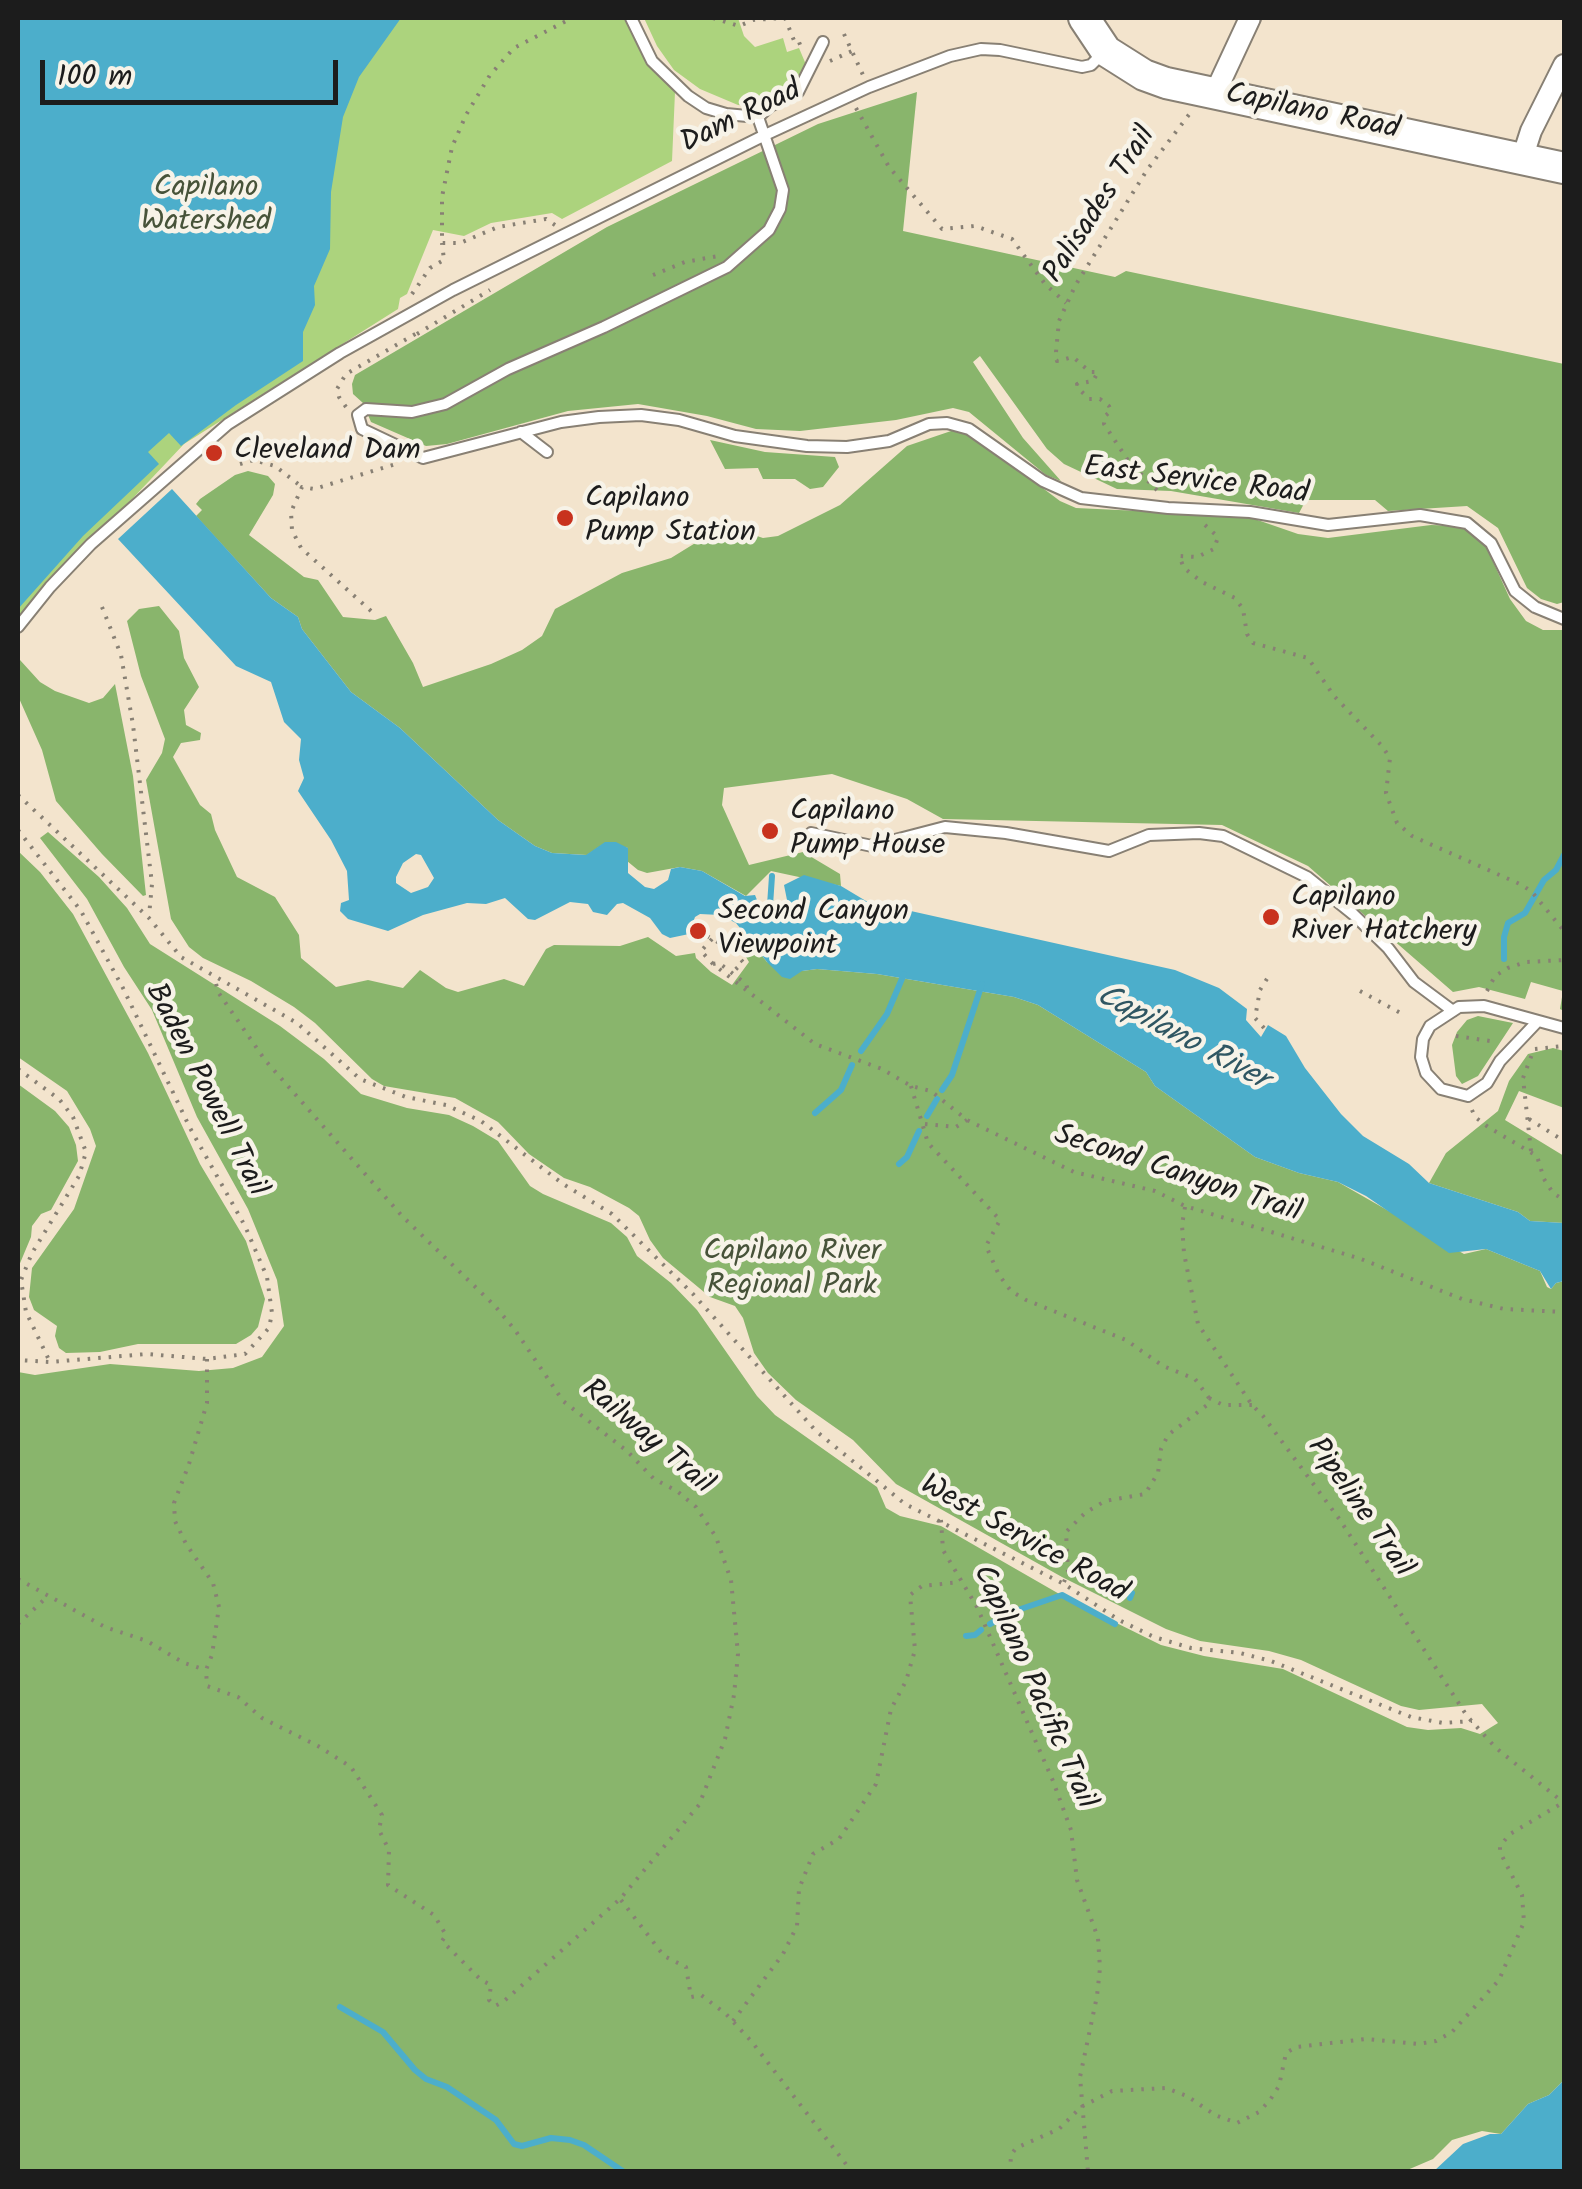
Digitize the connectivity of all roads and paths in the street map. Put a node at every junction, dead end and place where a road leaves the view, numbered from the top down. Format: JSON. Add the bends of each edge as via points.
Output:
{"nodes":[{"id":1,"x":572,"y":18,"type":"edge"},
{"id":2,"x":631,"y":18,"type":"edge"},
{"id":3,"x":713,"y":18,"type":"edge"},
{"id":4,"x":784,"y":18,"type":"edge"},
{"id":5,"x":1084,"y":18,"type":"edge"},
{"id":6,"x":1250,"y":18,"type":"edge"},
{"id":7,"x":844,"y":34,"type":"dead end"},
{"id":8,"x":823,"y":42,"type":"dead end"},
{"id":9,"x":796,"y":43,"type":"dead end"},
{"id":10,"x":1106,"y":50,"type":"junction"},
{"id":11,"x":1564,"y":65,"type":"edge"},
{"id":12,"x":865,"y":79,"type":"dead end"},
{"id":13,"x":851,"y":95,"type":"junction"},
{"id":14,"x":1205,"y":100,"type":"junction"},
{"id":15,"x":870,"y":102,"type":"dead end"},
{"id":16,"x":856,"y":108,"type":"junction"},
{"id":17,"x":758,"y":117,"type":"junction"},
{"id":18,"x":765,"y":135,"type":"junction"},
{"id":19,"x":1522,"y":159,"type":"junction"},
{"id":20,"x":1564,"y":168,"type":"edge"},
{"id":21,"x":560,"y":235,"type":"junction"},
{"id":22,"x":442,"y":243,"type":"junction"},
{"id":23,"x":727,"y":267,"type":"junction"},
{"id":24,"x":653,"y":275,"type":"dead end"},
{"id":25,"x":491,"y":290,"type":"dead end"},
{"id":26,"x":1066,"y":303,"type":"junction"},
{"id":27,"x":414,"y":312,"type":"junction"},
{"id":28,"x":417,"y":334,"type":"dead end"},
{"id":29,"x":411,"y":337,"type":"dead end"},
{"id":30,"x":358,"y":415,"type":"junction"},
{"id":31,"x":521,"y":432,"type":"junction"},
{"id":32,"x":548,"y":452,"type":"dead end"},
{"id":33,"x":424,"y":458,"type":"junction"},
{"id":34,"x":240,"y":464,"type":"dead end"},
{"id":35,"x":302,"y":488,"type":"junction"},
{"id":36,"x":1185,"y":509,"type":"junction"},
{"id":37,"x":102,"y":607,"type":"dead end"},
{"id":38,"x":371,"y":611,"type":"dead end"},
{"id":39,"x":1564,"y":619,"type":"edge"},
{"id":40,"x":18,"y":628,"type":"edge"},
{"id":41,"x":18,"y":794,"type":"edge"},
{"id":42,"x":18,"y":830,"type":"edge"},
{"id":43,"x":810,"y":833,"type":"dead end"},
{"id":44,"x":149,"y":918,"type":"junction"},
{"id":45,"x":698,"y":930,"type":"dead end"},
{"id":46,"x":1564,"y":931,"type":"edge"},
{"id":47,"x":712,"y":939,"type":"junction"},
{"id":48,"x":1564,"y":960,"type":"edge"},
{"id":49,"x":712,"y":964,"type":"junction"},
{"id":50,"x":732,"y":973,"type":"junction"},
{"id":51,"x":1270,"y":974,"type":"dead end"},
{"id":52,"x":215,"y":978,"type":"junction"},
{"id":53,"x":749,"y":992,"type":"junction"},
{"id":54,"x":1360,"y":992,"type":"dead end"},
{"id":55,"x":1487,"y":992,"type":"dead end"},
{"id":56,"x":1453,"y":1011,"type":"junction"},
{"id":57,"x":1406,"y":1016,"type":"dead end"},
{"id":58,"x":1536,"y":1022,"type":"junction"},
{"id":59,"x":1264,"y":1028,"type":"dead end"},
{"id":60,"x":1564,"y":1028,"type":"edge"},
{"id":61,"x":1456,"y":1036,"type":"dead end"},
{"id":62,"x":1498,"y":1042,"type":"dead end"},
{"id":63,"x":1564,"y":1046,"type":"edge"},
{"id":64,"x":18,"y":1069,"type":"edge"},
{"id":65,"x":912,"y":1086,"type":"junction"},
{"id":66,"x":1468,"y":1096,"type":"junction"},
{"id":67,"x":1529,"y":1119,"type":"junction"},
{"id":68,"x":968,"y":1120,"type":"junction"},
{"id":69,"x":925,"y":1124,"type":"junction"},
{"id":70,"x":1564,"y":1141,"type":"edge"},
{"id":71,"x":1534,"y":1154,"type":"junction"},
{"id":72,"x":1564,"y":1200,"type":"edge"},
{"id":73,"x":1185,"y":1206,"type":"junction"},
{"id":74,"x":1564,"y":1312,"type":"edge"},
{"id":75,"x":208,"y":1359,"type":"junction"},
{"id":76,"x":18,"y":1360,"type":"edge"},
{"id":77,"x":50,"y":1362,"type":"junction"},
{"id":78,"x":1209,"y":1398,"type":"junction"},
{"id":79,"x":1252,"y":1406,"type":"junction"},
{"id":80,"x":940,"y":1520,"type":"junction"},
{"id":81,"x":18,"y":1579,"type":"edge"},
{"id":82,"x":961,"y":1582,"type":"junction"},
{"id":83,"x":1064,"y":1584,"type":"junction"},
{"id":84,"x":48,"y":1596,"type":"junction"},
{"id":85,"x":18,"y":1624,"type":"edge"},
{"id":86,"x":206,"y":1670,"type":"junction"},
{"id":87,"x":1472,"y":1721,"type":"junction"},
{"id":88,"x":1564,"y":1802,"type":"edge"},
{"id":89,"x":620,"y":1899,"type":"junction"},
{"id":90,"x":733,"y":2021,"type":"junction"},
{"id":91,"x":1081,"y":2107,"type":"junction"},
{"id":92,"x":852,"y":2172,"type":"edge"},
{"id":93,"x":1010,"y":2172,"type":"edge"},
{"id":94,"x":1088,"y":2172,"type":"edge"}],
"edges":[{"from":1,"to":22,"type":"path","via":[[514,48],[474,99],[447,163]]},
{"from":2,"to":17,"type":"lane","via":[[652,61],[688,96],[726,114]]},
{"from":3,"to":4,"type":"path","via":[[739,26]]},
{"from":4,"to":9,"type":"path"},
{"from":5,"to":10,"type":"main road","name":"Capilano Road"},
{"from":6,"to":14,"type":"street"},
{"from":7,"to":12,"type":"path"},
{"from":8,"to":17,"type":"lane","via":[[798,92]]},
{"from":10,"to":13,"type":"lane","name":"Dam Road","via":[[1082,67],[981,49]]},
{"from":10,"to":14,"type":"main road","name":"Capilano Road","via":[[1144,75]]},
{"from":11,"to":19,"type":"street"},
{"from":13,"to":16,"type":"path"},
{"from":13,"to":18,"type":"lane","name":"Dam Road"},
{"from":14,"to":19,"type":"main road","name":"Capilano Road"},
{"from":14,"to":26,"type":"path","name":"Palisades Trail","via":[[1147,170]]},
{"from":15,"to":16,"type":"path"},
{"from":16,"to":26,"type":"path","via":[[888,167],[942,229],[975,226],[1012,239]]},
{"from":17,"to":18,"type":"lane"},
{"from":18,"to":21,"type":"lane","name":"Dam Road"},
{"from":18,"to":23,"type":"lane","via":[[783,190],[780,210],[769,230]]},
{"from":19,"to":20,"type":"main road","name":"Capilano Road"},
{"from":21,"to":22,"type":"path","via":[[546,220]]},
{"from":21,"to":27,"type":"lane","name":"Dam Road"},
{"from":22,"to":27,"type":"path","via":[[444,260],[430,268],[409,300]]},
{"from":23,"to":24,"type":"path","via":[[710,255]]},
{"from":23,"to":30,"type":"lane","via":[[445,404],[412,412],[374,407]]},
{"from":25,"to":28,"type":"path"},
{"from":26,"to":36,"type":"path","name":"Palisades Trail","via":[[1058,320],[1057,360],[1073,357],[1098,372],[1079,389],[1109,406],[1104,424],[1129,462]]},
{"from":27,"to":40,"type":"lane","via":[[228,424],[91,544]]},
{"from":29,"to":30,"type":"path","via":[[340,381],[338,397]]},
{"from":30,"to":33,"type":"lane","via":[[362,429]]},
{"from":31,"to":32,"type":"lane"},
{"from":31,"to":33,"type":"lane","name":"East Service Road"},
{"from":31,"to":36,"type":"lane","name":"East Service Road","via":[[641,416],[768,442],[846,446],[948,423],[970,429],[1043,480],[1082,498]]},
{"from":33,"to":35,"type":"path"},
{"from":34,"to":35,"type":"path","via":[[275,466]]},
{"from":35,"to":38,"type":"path","via":[[290,521],[301,548]]},
{"from":36,"to":39,"type":"lane","name":"East Service Road","via":[[1328,525],[1420,515],[1468,523],[1491,543],[1515,591]]},
{"from":36,"to":46,"type":"path","name":"Palisades Trail","via":[[1218,537],[1209,554],[1179,556],[1184,568],[1235,598],[1253,643],[1308,658],[1382,746],[1390,758],[1386,793],[1397,823],[1522,885]]},
{"from":37,"to":44,"type":"path","via":[[121,655],[133,725],[152,884]]},
{"from":41,"to":44,"type":"path","name":"West Service Road"},
{"from":42,"to":75,"type":"path","name":"Baden Powell Trail","via":[[81,910],[267,1278],[269,1328],[245,1354]]},
{"from":43,"to":56,"type":"lane","via":[[872,846],[945,826],[1110,851],[1149,835],[1223,836],[1307,877],[1388,948],[1414,982]]},
{"from":44,"to":52,"type":"path","name":"West Service Road","via":[[174,950]]},
{"from":45,"to":47,"type":"path"},
{"from":47,"to":49,"type":"path","via":[[701,951]]},
{"from":47,"to":50,"type":"path","via":[[743,962]]},
{"from":48,"to":55,"type":"path","via":[[1508,968]]},
{"from":49,"to":50,"type":"path","via":[[720,962]]},
{"from":49,"to":53,"type":"path","name":"Second Canyon Trail"},
{"from":50,"to":53,"type":"path"},
{"from":51,"to":59,"type":"path","via":[[1255,1018]]},
{"from":52,"to":80,"type":"path","name":"West Service Road","via":[[297,1023],[370,1084],[481,1121],[612,1214],[816,1431],[905,1504]]},
{"from":52,"to":89,"type":"path","name":"Railway Trail","via":[[265,1060],[402,1216],[495,1306],[563,1401],[654,1479],[677,1490],[716,1537],[731,1580],[738,1654],[725,1738],[699,1805]]},
{"from":53,"to":65,"type":"path","name":"Second Canyon Trail","via":[[815,1044]]},
{"from":54,"to":57,"type":"path"},
{"from":56,"to":58,"type":"lane","via":[[1484,1006]]},
{"from":56,"to":66,"type":"lane","via":[[1430,1026],[1421,1057],[1431,1081]]},
{"from":58,"to":60,"type":"lane"},
{"from":58,"to":66,"type":"lane","via":[[1487,1083]]},
{"from":61,"to":62,"type":"path"},
{"from":63,"to":67,"type":"path","via":[[1531,1049],[1522,1078]]},
{"from":64,"to":77,"type":"path","via":[[59,1099],[86,1152],[80,1176],[21,1280],[26,1312]]},
{"from":65,"to":68,"type":"path","name":"Second Canyon Trail","via":[[932,1091]]},
{"from":65,"to":69,"type":"path"},
{"from":66,"to":71,"type":"path","via":[[1474,1117]]},
{"from":67,"to":70,"type":"path"},
{"from":67,"to":71,"type":"path"},
{"from":68,"to":69,"type":"path","via":[[956,1127]]},
{"from":68,"to":73,"type":"path","name":"Second Canyon Trail","via":[[1074,1172]]},
{"from":69,"to":78,"type":"path","via":[[928,1143],[1000,1220],[986,1246],[1011,1291],[1126,1340],[1195,1379]]},
{"from":71,"to":72,"type":"path","via":[[1553,1193]]},
{"from":73,"to":74,"type":"path","name":"Second Canyon Trail","via":[[1361,1259],[1462,1299]]},
{"from":73,"to":79,"type":"path","name":"Pipeline Trail","via":[[1184,1253],[1198,1324]]},
{"from":75,"to":77,"type":"path","via":[[147,1354]]},
{"from":75,"to":86,"type":"path","via":[[208,1403],[174,1503],[176,1521],[213,1583],[219,1607]]},
{"from":76,"to":77,"type":"path"},
{"from":78,"to":79,"type":"path"},
{"from":78,"to":83,"type":"path","via":[[1168,1435],[1145,1494],[1104,1501],[1066,1532]]},
{"from":79,"to":87,"type":"path","name":"Pipeline Trail","via":[[1340,1520]]},
{"from":80,"to":82,"type":"path","name":"Capilano Pacific Trail","via":[[943,1550]]},
{"from":80,"to":83,"type":"path","name":"West Service Road"},
{"from":81,"to":84,"type":"path"},
{"from":82,"to":90,"type":"path","via":[[922,1586],[910,1595],[915,1650],[892,1709],[876,1784],[839,1839],[813,1854],[798,1889],[797,1926]]},
{"from":82,"to":91,"type":"path","name":"Capilano Pacific Trail","via":[[1053,1780],[1098,1938]]},
{"from":83,"to":87,"type":"path","name":"West Service Road","via":[[1154,1637],[1271,1661],[1412,1717]]},
{"from":84,"to":85,"type":"path"},
{"from":84,"to":86,"type":"path"},
{"from":86,"to":89,"type":"path","name":"Railway Trail","via":[[207,1686],[238,1697],[262,1718],[350,1767],[382,1815],[388,1885],[434,1915],[446,1935],[442,1942],[491,1985],[488,2000],[495,2006]]},
{"from":87,"to":88,"type":"path","name":"Pipeline Trail"},
{"from":88,"to":91,"type":"path","via":[[1500,1846],[1522,1896],[1524,1922],[1498,1980],[1452,2032],[1418,2044],[1366,2039],[1296,2047],[1286,2053],[1270,2100],[1248,2120],[1215,2115],[1166,2088],[1112,2091]]},
{"from":89,"to":90,"type":"path","via":[[664,1956],[686,1967],[691,1997],[701,1995]]},
{"from":90,"to":92,"type":"path"},
{"from":91,"to":93,"type":"path","via":[[1059,2129],[1016,2148]]},
{"from":91,"to":94,"type":"path","name":"Capilano Pacific Trail"}]}
